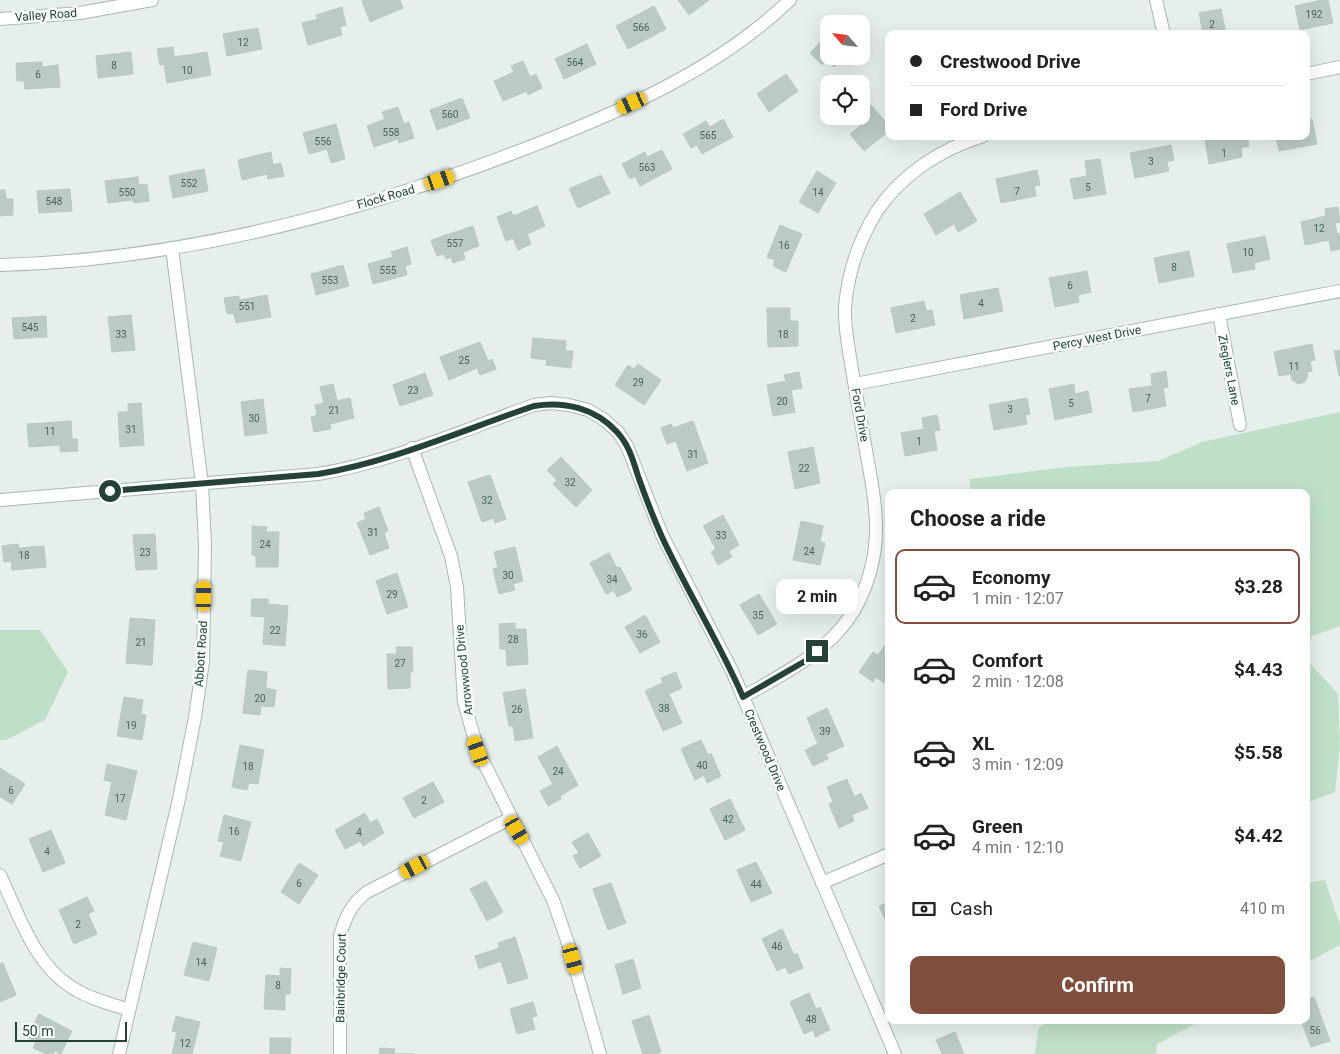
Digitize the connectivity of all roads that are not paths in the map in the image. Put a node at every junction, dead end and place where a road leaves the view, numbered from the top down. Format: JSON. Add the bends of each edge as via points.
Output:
{"nodes":[{"id":1,"x":152,"y":0,"type":"edge"},
{"id":2,"x":790,"y":0,"type":"edge"},
{"id":3,"x":1156,"y":0,"type":"edge"},
{"id":4,"x":130,"y":2,"type":"edge"},
{"id":5,"x":0,"y":19,"type":"edge"},
{"id":6,"x":1163,"y":30,"type":"edge"},
{"id":7,"x":1340,"y":67,"type":"edge"},
{"id":8,"x":1310,"y":73,"type":"edge"},
{"id":9,"x":973,"y":140,"type":"edge"},
{"id":10,"x":172,"y":248,"type":"junction"},
{"id":11,"x":0,"y":265,"type":"edge"},
{"id":12,"x":1340,"y":291,"type":"edge"},
{"id":13,"x":1219,"y":314,"type":"junction"},
{"id":14,"x":854,"y":384,"type":"junction"},
{"id":15,"x":1240,"y":425,"type":"dead end"},
{"id":16,"x":412,"y":448,"type":"junction"},
{"id":17,"x":202,"y":484,"type":"junction"},
{"id":18,"x":0,"y":500,"type":"edge"},
{"id":19,"x":743,"y":697,"type":"junction"},
{"id":20,"x":511,"y":818,"type":"junction"},
{"id":21,"x":885,"y":856,"type":"edge"},
{"id":22,"x":0,"y":875,"type":"edge"},
{"id":23,"x":822,"y":883,"type":"junction"},
{"id":24,"x":129,"y":1010,"type":"junction"},
{"id":25,"x":119,"y":1054,"type":"edge"},
{"id":26,"x":340,"y":1054,"type":"edge"},
{"id":27,"x":600,"y":1054,"type":"edge"},
{"id":28,"x":895,"y":1054,"type":"edge"}],
"edges":[{"from":1,"to":4,"type":"street","name":"Valley Road"},
{"from":2,"to":10,"type":"street","name":"Flock Road","via":[[726,53],[632,103],[568,132],[434,183],[337,212]]},
{"from":3,"to":6,"type":"street"},
{"from":4,"to":5,"type":"street","name":"Valley Road","via":[[80,13]]},
{"from":7,"to":8,"type":"street"},
{"from":9,"to":14,"type":"street","name":"Ford Drive","via":[[942,152],[920,166],[883,203],[867,227],[851,270],[845,308],[845,330]]},
{"from":10,"to":11,"type":"street","name":"Flock Road","via":[[87,259]]},
{"from":10,"to":17,"type":"street","name":"Abbott Road"},
{"from":12,"to":13,"type":"street","name":"Percy West Drive"},
{"from":13,"to":14,"type":"street","name":"Percy West Drive"},
{"from":13,"to":15,"type":"street","name":"Zieglers Lane"},
{"from":14,"to":19,"type":"street","name":"Ford Drive","via":[[877,510],[875,553],[869,578],[857,604],[827,643],[807,660]]},
{"from":16,"to":17,"type":"street","name":"Crestwood Drive","via":[[347,470]]},
{"from":16,"to":19,"type":"street","name":"Crestwood Drive","via":[[551,403],[588,410],[603,419],[618,432],[627,446],[662,536],[714,633]]},
{"from":16,"to":20,"type":"street","name":"Arrowwood Drive","via":[[451,556],[457,587],[464,702],[470,727],[478,751]]},
{"from":17,"to":18,"type":"street","name":"Crestwood Drive"},
{"from":17,"to":24,"type":"street","name":"Abbott Road","via":[[205,545],[203,662],[179,799]]},
{"from":19,"to":23,"type":"street","name":"Crestwood Drive"},
{"from":20,"to":26,"type":"street","name":"Bainbridge Court","via":[[367,892],[352,907],[340,936]]},
{"from":20,"to":27,"type":"street","name":"Arrowwood Drive","via":[[553,900]]},
{"from":21,"to":23,"type":"street"},
{"from":22,"to":24,"type":"street","via":[[33,946],[48,968],[79,992]]},
{"from":23,"to":28,"type":"street","name":"Crestwood Drive"},
{"from":24,"to":25,"type":"street","name":"Abbott Road"}]}
